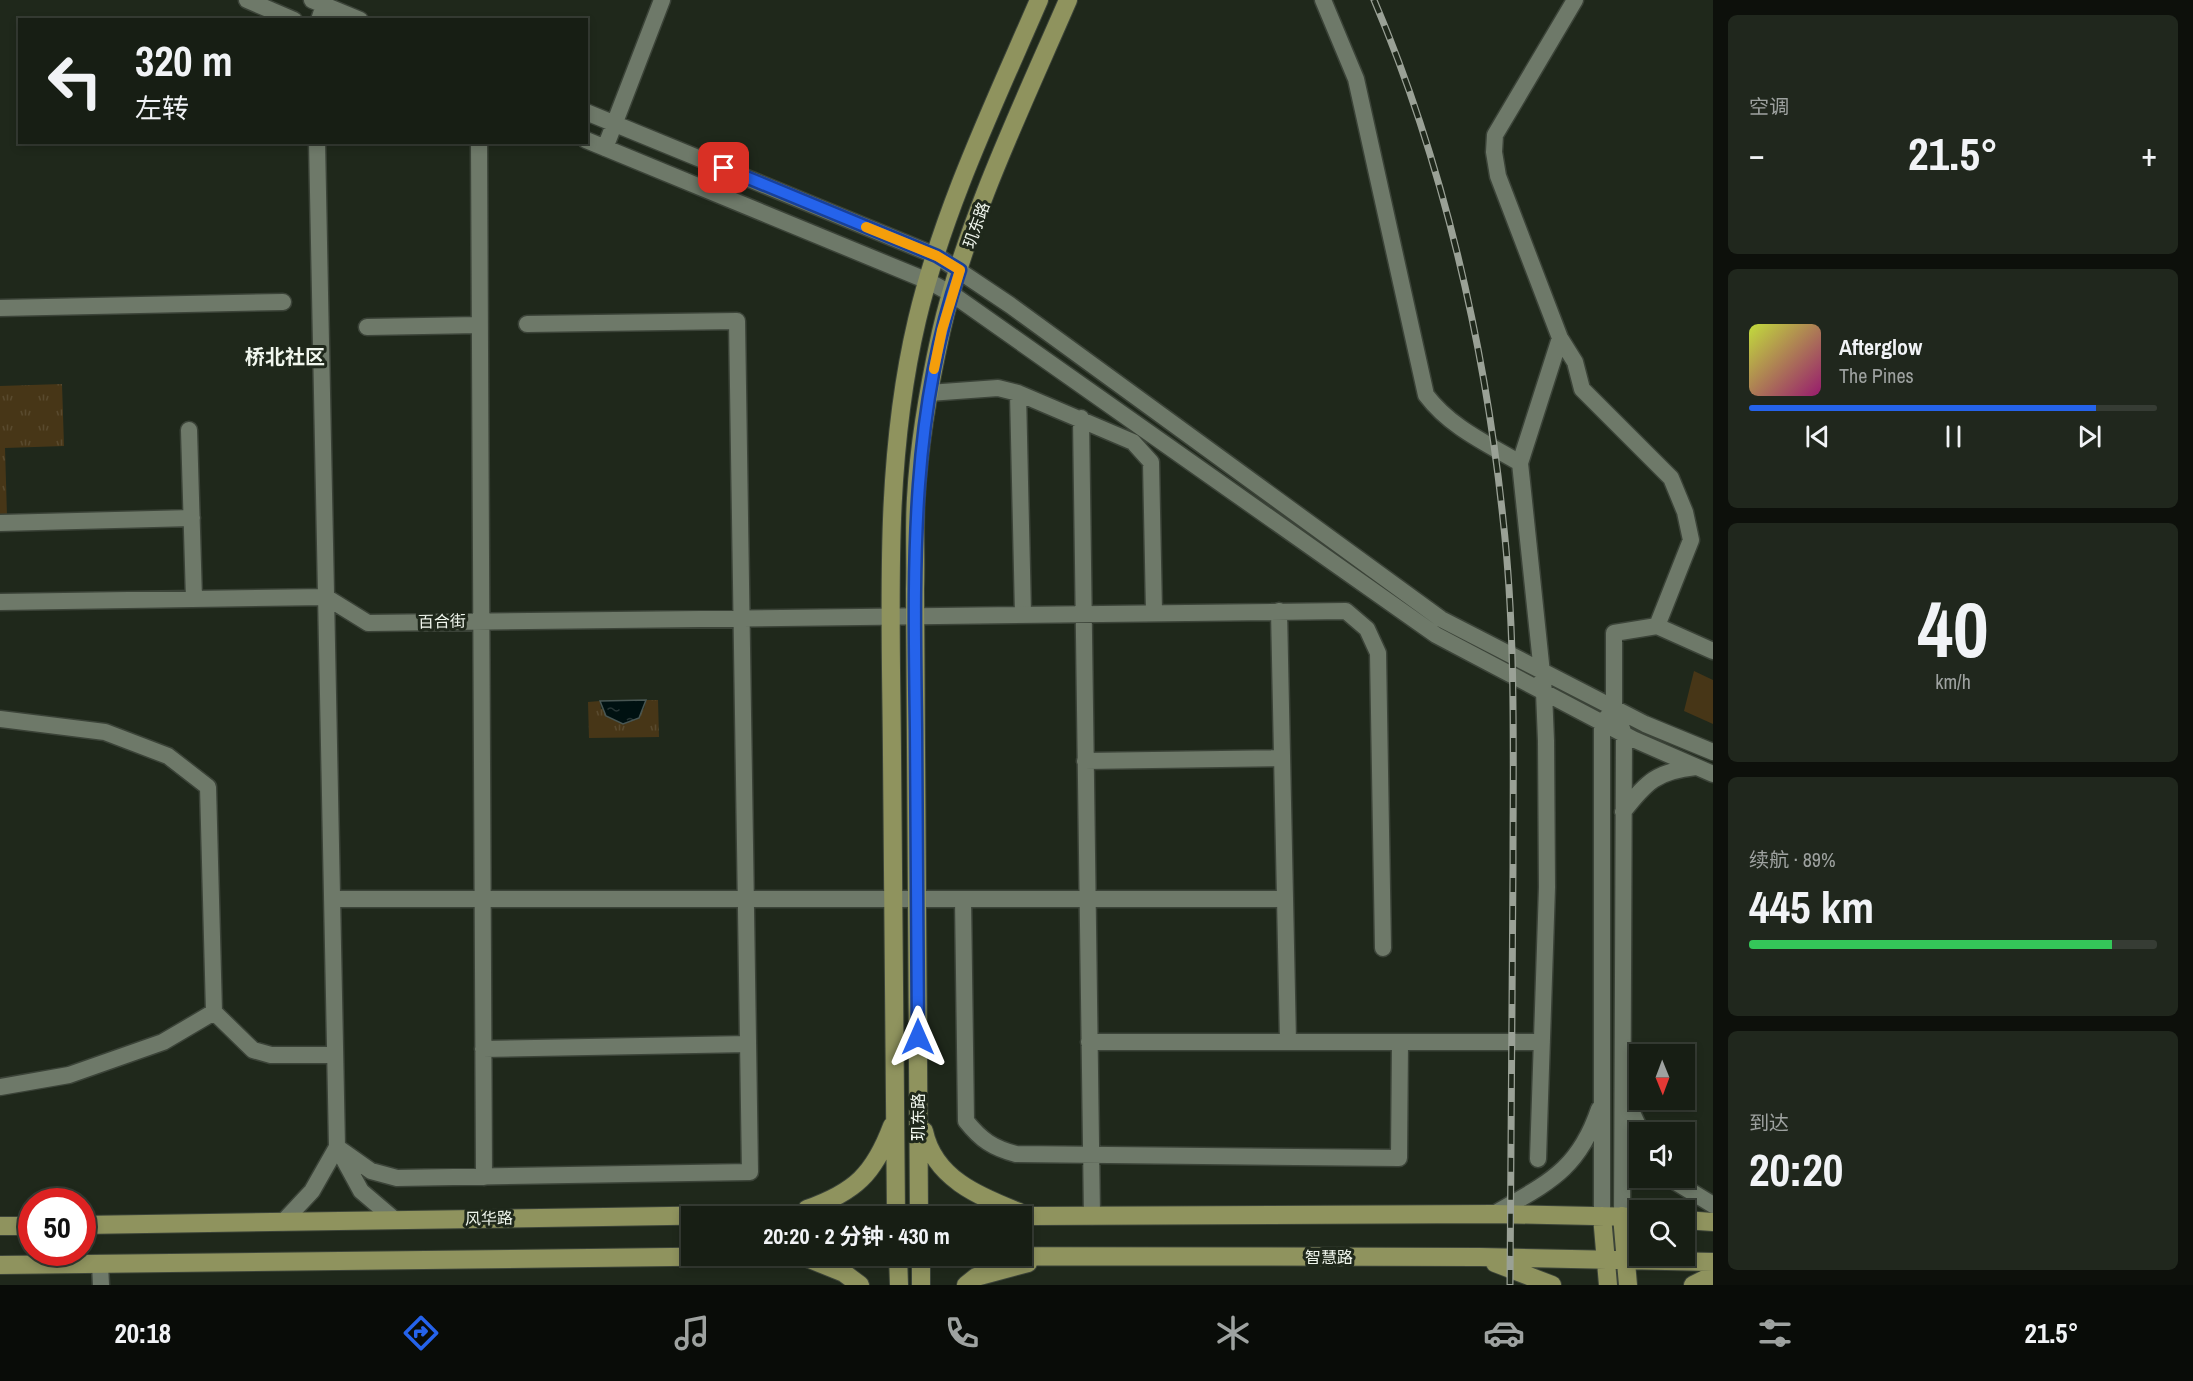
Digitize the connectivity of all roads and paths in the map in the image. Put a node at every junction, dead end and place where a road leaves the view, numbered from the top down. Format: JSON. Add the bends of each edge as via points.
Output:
{"nodes":[{"id":1,"x":248,"y":0,"type":"edge"},
{"id":2,"x":662,"y":0,"type":"edge"},
{"id":3,"x":1039,"y":0,"type":"edge"},
{"id":4,"x":1068,"y":0,"type":"edge"},
{"id":5,"x":1323,"y":0,"type":"edge"},
{"id":6,"x":1575,"y":0,"type":"edge"},
{"id":7,"x":318,"y":8,"type":"edge"},
{"id":8,"x":289,"y":18,"type":"edge"},
{"id":9,"x":353,"y":18,"type":"edge"},
{"id":10,"x":588,"y":113,"type":"edge"},
{"id":11,"x":614,"y":123,"type":"junction"},
{"id":12,"x":588,"y":141,"type":"edge"},
{"id":13,"x":317,"y":144,"type":"edge"},
{"id":14,"x":479,"y":144,"type":"edge"},
{"id":15,"x":605,"y":148,"type":"junction"},
{"id":16,"x":937,"y":256,"type":"junction"},
{"id":17,"x":960,"y":270,"type":"junction"},
{"id":18,"x":928,"y":281,"type":"junction"},
{"id":19,"x":952,"y":294,"type":"junction"},
{"id":20,"x":283,"y":302,"type":"dead end"},
{"id":21,"x":0,"y":308,"type":"edge"},
{"id":22,"x":527,"y":324,"type":"dead end"},
{"id":23,"x":480,"y":325,"type":"junction"},
{"id":24,"x":367,"y":327,"type":"dead end"},
{"id":25,"x":1560,"y":338,"type":"junction"},
{"id":26,"x":929,"y":393,"type":"junction"},
{"id":27,"x":1018,"y":393,"type":"junction"},
{"id":28,"x":1081,"y":418,"type":"junction"},
{"id":29,"x":189,"y":430,"type":"dead end"},
{"id":30,"x":1520,"y":463,"type":"junction"},
{"id":31,"x":192,"y":518,"type":"junction"},
{"id":32,"x":0,"y":523,"type":"edge"},
{"id":33,"x":326,"y":597,"type":"junction"},
{"id":34,"x":194,"y":599,"type":"junction"},
{"id":35,"x":0,"y":602,"type":"edge"},
{"id":36,"x":1279,"y":611,"type":"junction"},
{"id":37,"x":1154,"y":612,"type":"junction"},
{"id":38,"x":1084,"y":613,"type":"junction"},
{"id":39,"x":1023,"y":614,"type":"junction"},
{"id":40,"x":891,"y":615,"type":"junction"},
{"id":41,"x":915,"y":615,"type":"junction"},
{"id":42,"x":742,"y":616,"type":"junction"},
{"id":43,"x":481,"y":621,"type":"junction"},
{"id":44,"x":1657,"y":626,"type":"junction"},
{"id":45,"x":1713,"y":651,"type":"edge"},
{"id":46,"x":1542,"y":672,"type":"junction"},
{"id":47,"x":1544,"y":692,"type":"junction"},
{"id":48,"x":1614,"y":707,"type":"junction"},
{"id":49,"x":0,"y":719,"type":"edge"},
{"id":50,"x":1602,"y":723,"type":"junction"},
{"id":51,"x":1624,"y":734,"type":"junction"},
{"id":52,"x":1713,"y":752,"type":"edge"},
{"id":53,"x":1282,"y":758,"type":"junction"},
{"id":54,"x":1085,"y":761,"type":"junction"},
{"id":55,"x":1697,"y":767,"type":"junction"},
{"id":56,"x":1713,"y":774,"type":"edge"},
{"id":57,"x":1623,"y":812,"type":"junction"},
{"id":58,"x":332,"y":899,"type":"junction"},
{"id":59,"x":483,"y":899,"type":"junction"},
{"id":60,"x":746,"y":899,"type":"junction"},
{"id":61,"x":894,"y":899,"type":"junction"},
{"id":62,"x":917,"y":899,"type":"junction"},
{"id":63,"x":963,"y":899,"type":"junction"},
{"id":64,"x":1087,"y":899,"type":"junction"},
{"id":65,"x":1285,"y":899,"type":"junction"},
{"id":66,"x":1383,"y":948,"type":"dead end"},
{"id":67,"x":214,"y":1012,"type":"junction"},
{"id":68,"x":1089,"y":1042,"type":"junction"},
{"id":69,"x":1288,"y":1042,"type":"junction"},
{"id":70,"x":1400,"y":1042,"type":"junction"},
{"id":71,"x":1542,"y":1042,"type":"junction"},
{"id":72,"x":748,"y":1044,"type":"junction"},
{"id":73,"x":483,"y":1049,"type":"junction"},
{"id":74,"x":335,"y":1055,"type":"junction"},
{"id":75,"x":0,"y":1087,"type":"edge"},
{"id":76,"x":1624,"y":1093,"type":"junction"},
{"id":77,"x":1603,"y":1097,"type":"junction"},
{"id":78,"x":918,"y":1106,"type":"junction"},
{"id":79,"x":896,"y":1117,"type":"junction"},
{"id":80,"x":1637,"y":1122,"type":"edge"},
{"id":81,"x":337,"y":1147,"type":"junction"},
{"id":82,"x":1091,"y":1154,"type":"junction"},
{"id":83,"x":1538,"y":1159,"type":"dead end"},
{"id":84,"x":484,"y":1177,"type":"junction"},
{"id":85,"x":1685,"y":1188,"type":"edge"},
{"id":86,"x":1630,"y":1200,"type":"edge"},
{"id":87,"x":1713,"y":1205,"type":"edge"},
{"id":88,"x":816,"y":1206,"type":"edge"},
{"id":89,"x":896,"y":1206,"type":"edge"},
{"id":90,"x":919,"y":1206,"type":"edge"},
{"id":91,"x":1007,"y":1206,"type":"edge"},
{"id":92,"x":1494,"y":1214,"type":"junction"},
{"id":93,"x":1602,"y":1215,"type":"junction"},
{"id":94,"x":681,"y":1216,"type":"edge"},
{"id":95,"x":1032,"y":1216,"type":"edge"},
{"id":96,"x":1092,"y":1216,"type":"junction"},
{"id":97,"x":1629,"y":1217,"type":"edge"},
{"id":98,"x":395,"y":1220,"type":"junction"},
{"id":99,"x":1695,"y":1221,"type":"edge"},
{"id":100,"x":283,"y":1222,"type":"junction"},
{"id":101,"x":1713,"y":1222,"type":"edge"},
{"id":102,"x":96,"y":1225,"type":"edge"},
{"id":103,"x":0,"y":1226,"type":"edge"},
{"id":104,"x":18,"y":1226,"type":"edge"},
{"id":105,"x":1629,"y":1231,"type":"edge"},
{"id":106,"x":681,"y":1257,"type":"edge"},
{"id":107,"x":1032,"y":1257,"type":"edge"},
{"id":108,"x":1048,"y":1257,"type":"junction"},
{"id":109,"x":1480,"y":1257,"type":"junction"},
{"id":110,"x":1605,"y":1260,"type":"junction"},
{"id":111,"x":1625,"y":1260,"type":"junction"},
{"id":112,"x":1713,"y":1262,"type":"edge"},
{"id":113,"x":0,"y":1264,"type":"edge"},
{"id":114,"x":100,"y":1264,"type":"junction"},
{"id":115,"x":827,"y":1266,"type":"edge"},
{"id":116,"x":898,"y":1266,"type":"edge"},
{"id":117,"x":921,"y":1266,"type":"edge"},
{"id":118,"x":1713,"y":1275,"type":"edge"},
{"id":119,"x":101,"y":1285,"type":"edge"},
{"id":120,"x":860,"y":1285,"type":"edge"},
{"id":121,"x":899,"y":1285,"type":"edge"},
{"id":122,"x":921,"y":1285,"type":"edge"},
{"id":123,"x":966,"y":1285,"type":"edge"},
{"id":124,"x":1552,"y":1285,"type":"edge"},
{"id":125,"x":1608,"y":1285,"type":"edge"},
{"id":126,"x":1628,"y":1285,"type":"edge"},
{"id":127,"x":1693,"y":1285,"type":"edge"}],
"edges":[{"from":1,"to":8,"type":"street"},
{"from":2,"to":11,"type":"street"},
{"from":3,"to":16,"type":"main road","name":"玑东路","via":[[985,124]]},
{"from":4,"to":17,"type":"main road","name":"玑东路","via":[[1010,135]]},
{"from":5,"to":30,"type":"street","via":[[1356,79],[1426,395],[1457,426]]},
{"from":6,"to":25,"type":"street","via":[[1495,135],[1494,152],[1498,176]]},
{"from":7,"to":9,"type":"street"},
{"from":10,"to":11,"type":"street"},
{"from":11,"to":15,"type":"street"},
{"from":11,"to":16,"type":"street"},
{"from":12,"to":15,"type":"street"},
{"from":13,"to":33,"type":"street"},
{"from":14,"to":23,"type":"street"},
{"from":15,"to":18,"type":"street"},
{"from":16,"to":17,"type":"street"},
{"from":16,"to":18,"type":"main road","name":"玑东路"},
{"from":17,"to":19,"type":"main road","name":"玑东路"},
{"from":17,"to":46,"type":"street","via":[[1441,619]]},
{"from":18,"to":19,"type":"street"},
{"from":18,"to":40,"type":"main road","name":"玑东路","via":[[917,320],[896,440],[891,489]]},
{"from":19,"to":26,"type":"main road","name":"玑东路"},
{"from":19,"to":47,"type":"street","via":[[1436,635]]},
{"from":20,"to":21,"type":"street"},
{"from":22,"to":42,"type":"street","via":[[737,321]]},
{"from":23,"to":24,"type":"street"},
{"from":23,"to":43,"type":"street"},
{"from":25,"to":30,"type":"street"},
{"from":25,"to":44,"type":"street","via":[[1575,362],[1582,389],[1671,478],[1685,512],[1690,540]]},
{"from":26,"to":27,"type":"street","via":[[998,388]]},
{"from":26,"to":41,"type":"main road","name":"玑东路","via":[[916,500]]},
{"from":27,"to":28,"type":"street"},
{"from":27,"to":39,"type":"street"},
{"from":28,"to":37,"type":"street","via":[[1133,442],[1151,462]]},
{"from":28,"to":38,"type":"street"},
{"from":29,"to":31,"type":"street"},
{"from":30,"to":46,"type":"street"},
{"from":31,"to":32,"type":"street"},
{"from":31,"to":34,"type":"street"},
{"from":33,"to":34,"type":"street"},
{"from":33,"to":43,"type":"street","name":"百合街","via":[[368,622]]},
{"from":33,"to":58,"type":"street"},
{"from":34,"to":35,"type":"street"},
{"from":36,"to":37,"type":"street","name":"百合街"},
{"from":36,"to":53,"type":"street"},
{"from":36,"to":66,"type":"street","name":"百合街","via":[[1346,610],[1367,629],[1377,653]]},
{"from":37,"to":38,"type":"street","name":"百合街"},
{"from":38,"to":39,"type":"street","name":"百合街"},
{"from":38,"to":54,"type":"street"},
{"from":39,"to":41,"type":"street","name":"百合街"},
{"from":40,"to":41,"type":"street","name":"百合街"},
{"from":40,"to":42,"type":"street","name":"百合街"},
{"from":40,"to":61,"type":"main road","name":"玑东路"},
{"from":41,"to":62,"type":"main road","name":"玑东路"},
{"from":42,"to":43,"type":"street","name":"百合街"},
{"from":42,"to":60,"type":"street"},
{"from":43,"to":59,"type":"street"},
{"from":44,"to":45,"type":"street"},
{"from":44,"to":48,"type":"street","via":[[1614,633]]},
{"from":46,"to":47,"type":"street"},
{"from":46,"to":48,"type":"street"},
{"from":47,"to":50,"type":"street"},
{"from":47,"to":71,"type":"street","via":[[1547,887]]},
{"from":48,"to":50,"type":"street"},
{"from":48,"to":51,"type":"street"},
{"from":48,"to":52,"type":"street"},
{"from":49,"to":67,"type":"street","via":[[105,732],[168,756],[208,787]]},
{"from":50,"to":51,"type":"street"},
{"from":50,"to":77,"type":"street"},
{"from":51,"to":55,"type":"street"},
{"from":51,"to":57,"type":"street"},
{"from":53,"to":54,"type":"street"},
{"from":53,"to":65,"type":"street"},
{"from":54,"to":64,"type":"street"},
{"from":55,"to":56,"type":"street"},
{"from":55,"to":57,"type":"street","via":[[1674,769],[1654,777]]},
{"from":57,"to":76,"type":"street"},
{"from":58,"to":59,"type":"street"},
{"from":58,"to":74,"type":"street"},
{"from":59,"to":60,"type":"street"},
{"from":59,"to":73,"type":"street"},
{"from":60,"to":61,"type":"street"},
{"from":60,"to":72,"type":"street"},
{"from":61,"to":62,"type":"street"},
{"from":61,"to":79,"type":"main road","name":"玑东路"},
{"from":62,"to":63,"type":"street"},
{"from":62,"to":78,"type":"main road","name":"玑东路"},
{"from":63,"to":64,"type":"street"},
{"from":63,"to":82,"type":"street","via":[[966,1121],[995,1148],[1016,1154]]},
{"from":64,"to":65,"type":"street"},
{"from":64,"to":68,"type":"street"},
{"from":65,"to":69,"type":"street"},
{"from":67,"to":74,"type":"street","via":[[253,1050],[271,1055]]},
{"from":67,"to":75,"type":"street","via":[[163,1042],[132,1053],[69,1075]]},
{"from":68,"to":69,"type":"street"},
{"from":68,"to":82,"type":"street"},
{"from":69,"to":70,"type":"street"},
{"from":70,"to":71,"type":"street"},
{"from":70,"to":82,"type":"street","via":[[1399,1158]]},
{"from":71,"to":83,"type":"street"},
{"from":72,"to":73,"type":"street"},
{"from":72,"to":84,"type":"street","via":[[750,1172]]},
{"from":73,"to":84,"type":"street"},
{"from":74,"to":81,"type":"street"},
{"from":76,"to":80,"type":"street"},
{"from":76,"to":86,"type":"street"},
{"from":77,"to":92,"type":"street","via":[[1581,1150],[1561,1173]]},
{"from":77,"to":93,"type":"street"},
{"from":78,"to":90,"type":"main road","name":"玑东路"},
{"from":78,"to":91,"type":"main road","via":[[927,1145],[945,1170],[965,1188]]},
{"from":79,"to":88,"type":"main road","via":[[881,1155],[867,1174],[849,1190]]},
{"from":79,"to":89,"type":"main road","name":"玑东路"},
{"from":81,"to":84,"type":"street","via":[[371,1171],[397,1178]]},
{"from":81,"to":98,"type":"street","via":[[362,1191]]},
{"from":81,"to":100,"type":"street","via":[[312,1191]]},
{"from":82,"to":96,"type":"street"},
{"from":85,"to":87,"type":"street"},
{"from":92,"to":93,"type":"main road"},
{"from":92,"to":96,"type":"main road"},
{"from":93,"to":97,"type":"main road"},
{"from":93,"to":110,"type":"main road"},
{"from":94,"to":98,"type":"main road","name":"风华路"},
{"from":95,"to":96,"type":"main road"},
{"from":98,"to":100,"type":"main road","name":"风华路"},
{"from":99,"to":101,"type":"main road"},
{"from":100,"to":102,"type":"main road","name":"风华路"},
{"from":103,"to":104,"type":"main road"},
{"from":105,"to":111,"type":"main road"},
{"from":106,"to":114,"type":"main road"},
{"from":107,"to":108,"type":"main road","name":"智慧路"},
{"from":108,"to":109,"type":"main road","name":"智慧路"},
{"from":108,"to":123,"type":"main road","via":[[976,1277]]},
{"from":109,"to":110,"type":"main road","name":"智慧路"},
{"from":109,"to":124,"type":"main road"},
{"from":110,"to":111,"type":"main road","name":"智慧路"},
{"from":110,"to":125,"type":"main road"},
{"from":111,"to":112,"type":"main road","name":"智慧路"},
{"from":111,"to":126,"type":"main road"},
{"from":113,"to":114,"type":"main road"},
{"from":114,"to":119,"type":"street"},
{"from":115,"to":120,"type":"main road"},
{"from":116,"to":121,"type":"main road"},
{"from":117,"to":122,"type":"main road"},
{"from":118,"to":127,"type":"main road"}]}
